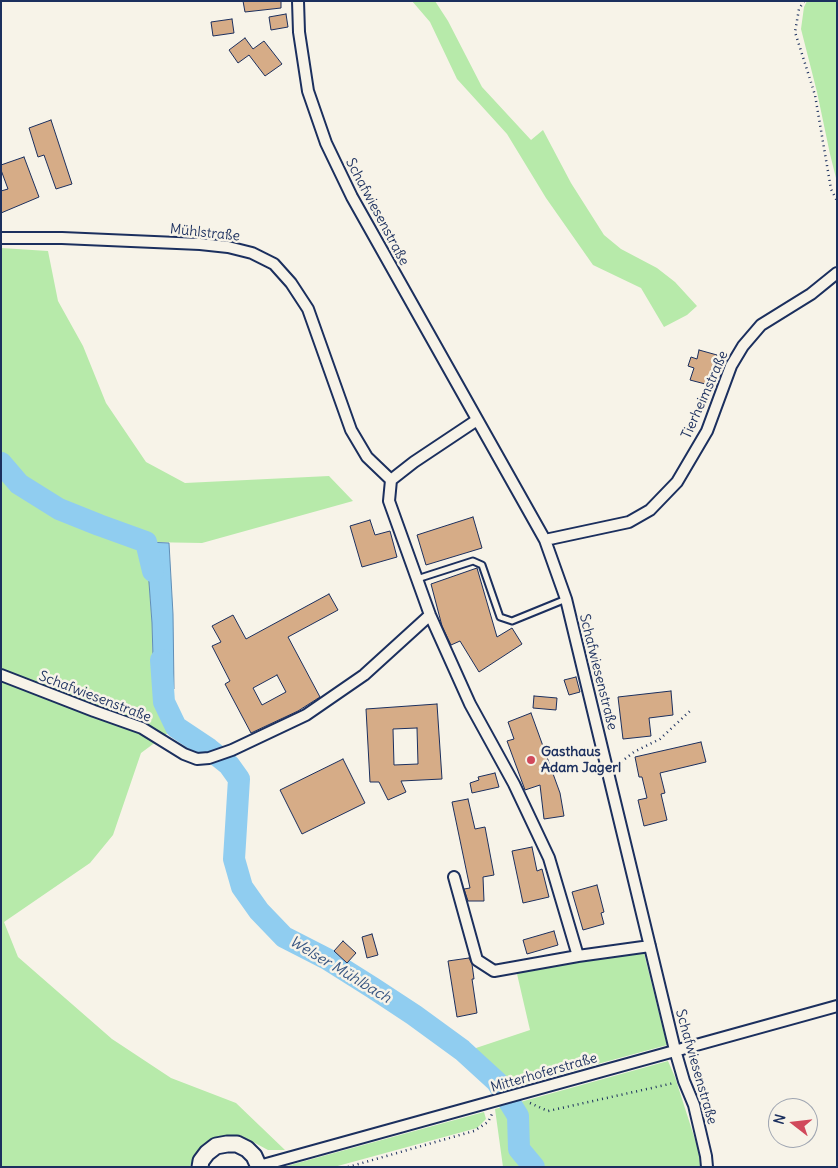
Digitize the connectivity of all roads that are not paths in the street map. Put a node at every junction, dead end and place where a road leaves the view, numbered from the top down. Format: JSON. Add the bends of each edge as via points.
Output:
{"nodes":[{"id":1,"x":298,"y":1,"type":"edge"},
{"id":2,"x":1,"y":238,"type":"edge"},
{"id":3,"x":837,"y":272,"type":"edge"},
{"id":4,"x":477,"y":420,"type":"junction"},
{"id":5,"x":391,"y":480,"type":"junction"},
{"id":6,"x":545,"y":540,"type":"junction"},
{"id":7,"x":418,"y":579,"type":"junction"},
{"id":8,"x":566,"y":599,"type":"junction"},
{"id":9,"x":430,"y":615,"type":"junction"},
{"id":10,"x":1,"y":675,"type":"edge"},
{"id":11,"x":454,"y":876,"type":"dead end"},
{"id":12,"x":650,"y":946,"type":"junction"},
{"id":13,"x":578,"y":956,"type":"junction"},
{"id":14,"x":837,"y":1006,"type":"edge"},
{"id":15,"x":675,"y":1050,"type":"junction"},
{"id":16,"x":259,"y":1166,"type":"edge"},
{"id":17,"x":200,"y":1167,"type":"edge"},
{"id":18,"x":707,"y":1167,"type":"edge"}],
"edges":[{"from":1,"to":4,"type":"street","name":"Schafwiesenstraße","via":[[308,91],[326,143],[352,197]]},
{"from":2,"to":5,"type":"street","name":"Mühlstraße","via":[[228,246],[274,264],[308,309],[351,430],[367,457]]},
{"from":3,"to":6,"type":"street","name":"Tierheimstraße","via":[[811,294],[761,324],[743,346],[731,366],[707,431],[677,482],[650,510],[629,522]]},
{"from":4,"to":5,"type":"street"},
{"from":4,"to":6,"type":"street","name":"Schafwiesenstraße"},
{"from":5,"to":7,"type":"street","via":[[389,501]]},
{"from":6,"to":8,"type":"street","name":"Schafwiesenstraße"},
{"from":7,"to":8,"type":"lane","via":[[473,561],[482,565],[500,617],[512,621]]},
{"from":7,"to":9,"type":"street"},
{"from":8,"to":12,"type":"street","name":"Schafwiesenstraße"},
{"from":9,"to":10,"type":"street","name":"Schafwiesenstraße","via":[[364,675],[306,715],[209,758],[197,759],[184,754],[142,728]]},
{"from":9,"to":13,"type":"street","via":[[470,704],[514,784],[548,858]]},
{"from":11,"to":13,"type":"street","via":[[477,960],[494,971]]},
{"from":12,"to":13,"type":"street"},
{"from":12,"to":15,"type":"street","name":"Schafwiesenstraße"},
{"from":14,"to":15,"type":"street","name":"Mitterhoferstraße"},
{"from":15,"to":16,"type":"street","name":"Mitterhoferstraße","via":[[524,1097],[480,1105]]},
{"from":15,"to":18,"type":"street","name":"Schafwiesenstraße","via":[[694,1105]]},
{"from":16,"to":17,"type":"main road","via":[[247,1149],[237,1144],[226,1144],[207,1153]]}]}
